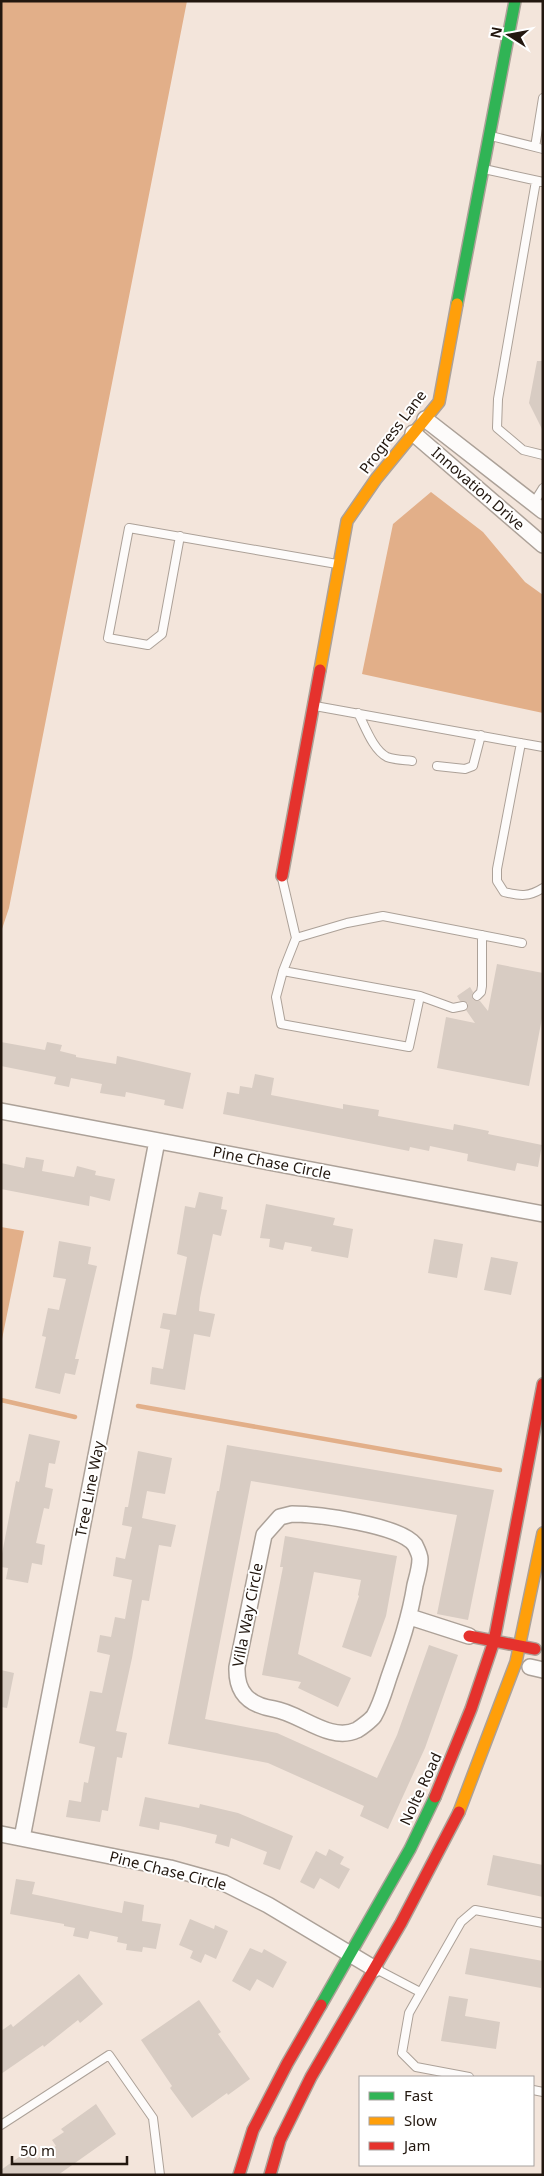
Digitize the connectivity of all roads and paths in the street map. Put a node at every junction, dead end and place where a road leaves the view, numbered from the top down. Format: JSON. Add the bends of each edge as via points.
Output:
{"nodes":[{"id":1,"x":515,"y":1,"type":"edge"},
{"id":2,"x":543,"y":98,"type":"edge"},
{"id":3,"x":541,"y":115,"type":"edge"},
{"id":4,"x":490,"y":136,"type":"junction"},
{"id":5,"x":539,"y":148,"type":"edge"},
{"id":6,"x":484,"y":170,"type":"junction"},
{"id":7,"x":539,"y":182,"type":"edge"},
{"id":8,"x":425,"y":419,"type":"junction"},
{"id":9,"x":413,"y":433,"type":"junction"},
{"id":10,"x":543,"y":455,"type":"edge"},
{"id":11,"x":543,"y":488,"type":"edge"},
{"id":12,"x":538,"y":507,"type":"edge"},
{"id":13,"x":180,"y":536,"type":"junction"},
{"id":14,"x":543,"y":545,"type":"edge"},
{"id":15,"x":339,"y":565,"type":"junction"},
{"id":16,"x":313,"y":705,"type":"junction"},
{"id":17,"x":358,"y":713,"type":"junction"},
{"id":18,"x":481,"y":735,"type":"junction"},
{"id":19,"x":521,"y":743,"type":"junction"},
{"id":20,"x":543,"y":746,"type":"edge"},
{"id":21,"x":412,"y":761,"type":"dead end"},
{"id":22,"x":438,"y":766,"type":"dead end"},
{"id":23,"x":282,"y":876,"type":"joint"},
{"id":24,"x":543,"y":888,"type":"edge"},
{"id":25,"x":482,"y":935,"type":"junction"},
{"id":26,"x":296,"y":938,"type":"junction"},
{"id":27,"x":522,"y":943,"type":"dead end"},
{"id":28,"x":283,"y":971,"type":"junction"},
{"id":29,"x":420,"y":996,"type":"junction"},
{"id":30,"x":477,"y":996,"type":"dead end"},
{"id":31,"x":463,"y":1006,"type":"dead end"},
{"id":32,"x":1,"y":1111,"type":"edge"},
{"id":33,"x":157,"y":1141,"type":"junction"},
{"id":34,"x":543,"y":1214,"type":"edge"},
{"id":35,"x":543,"y":1384,"type":"edge"},
{"id":36,"x":519,"y":1515,"type":"junction"},
{"id":37,"x":543,"y":1533,"type":"edge"},
{"id":38,"x":527,"y":1534,"type":"dead end"},
{"id":39,"x":408,"y":1622,"type":"junction"},
{"id":40,"x":468,"y":1639,"type":"junction"},
{"id":41,"x":516,"y":1639,"type":"junction"},
{"id":42,"x":494,"y":1642,"type":"junction"},
{"id":43,"x":540,"y":1647,"type":"edge"},
{"id":44,"x":502,"y":1653,"type":"dead end"},
{"id":45,"x":529,"y":1666,"type":"edge"},
{"id":46,"x":485,"y":1668,"type":"junction"},
{"id":47,"x":501,"y":1668,"type":"dead end"},
{"id":48,"x":474,"y":1774,"type":"junction"},
{"id":49,"x":1,"y":1834,"type":"edge"},
{"id":50,"x":22,"y":1838,"type":"junction"},
{"id":51,"x":543,"y":1923,"type":"edge"},
{"id":52,"x":351,"y":1953,"type":"junction"},
{"id":53,"x":375,"y":1968,"type":"junction"},
{"id":54,"x":420,"y":1992,"type":"junction"},
{"id":55,"x":464,"y":2076,"type":"edge"},
{"id":56,"x":1,"y":2125,"type":"edge"},
{"id":57,"x":160,"y":2175,"type":"edge"},
{"id":58,"x":240,"y":2175,"type":"edge"},
{"id":59,"x":270,"y":2175,"type":"edge"}],
"edges":[{"from":1,"to":4,"type":"street","name":"Progress Lane"},
{"from":2,"to":3,"type":"lane"},
{"from":3,"to":5,"type":"lane"},
{"from":4,"to":5,"type":"lane"},
{"from":4,"to":6,"type":"street","name":"Progress Lane"},
{"from":6,"to":7,"type":"lane"},
{"from":6,"to":8,"type":"street","name":"Progress Lane","via":[[439,402]]},
{"from":7,"to":10,"type":"lane","via":[[498,399],[497,428],[523,450]]},
{"from":8,"to":9,"type":"street","name":"Progress Lane"},
{"from":8,"to":12,"type":"street","name":"Innovation Drive"},
{"from":9,"to":14,"type":"street","name":"Innovation Drive"},
{"from":9,"to":15,"type":"street","name":"Progress Lane","via":[[347,521]]},
{"from":11,"to":12,"type":"lane"},
{"from":13,"to":13,"type":"lane","via":[[129,528],[108,638],[148,645],[162,634]]},
{"from":13,"to":15,"type":"lane"},
{"from":15,"to":16,"type":"street","name":"Progress Lane"},
{"from":16,"to":17,"type":"lane"},
{"from":16,"to":23,"type":"street","name":"Progress Lane"},
{"from":17,"to":18,"type":"lane"},
{"from":17,"to":21,"type":"lane","via":[[383,754]]},
{"from":18,"to":19,"type":"lane"},
{"from":18,"to":22,"type":"lane","via":[[473,766],[462,769]]},
{"from":19,"to":20,"type":"lane"},
{"from":19,"to":24,"type":"lane","via":[[498,859],[497,881],[504,892],[520,896],[530,896]]},
{"from":23,"to":26,"type":"lane"},
{"from":25,"to":26,"type":"lane","via":[[383,916]]},
{"from":25,"to":27,"type":"lane"},
{"from":25,"to":30,"type":"lane","via":[[482,986]]},
{"from":26,"to":28,"type":"lane"},
{"from":28,"to":29,"type":"lane"},
{"from":28,"to":29,"type":"lane","via":[[276,997],[282,1024],[409,1047]]},
{"from":29,"to":31,"type":"lane","via":[[453,1008]]},
{"from":32,"to":33,"type":"street","name":"Pine Chase Circle"},
{"from":33,"to":34,"type":"street","name":"Pine Chase Circle"},
{"from":33,"to":50,"type":"street","name":"Tree Line Way"},
{"from":35,"to":36,"type":"street","name":"Nolte Road"},
{"from":36,"to":38,"type":"street"},
{"from":36,"to":42,"type":"street","name":"Nolte Road"},
{"from":37,"to":41,"type":"street"},
{"from":39,"to":39,"type":"street","name":"Villa Way Circle","via":[[420,1558],[416,1546],[408,1538],[394,1531],[303,1514],[280,1517],[270,1526],[263,1542],[236,1678],[240,1689],[260,1707],[278,1710],[340,1734],[357,1730],[373,1717]]},
{"from":39,"to":40,"type":"street"},
{"from":40,"to":42,"type":"street"},
{"from":40,"to":46,"type":"street"},
{"from":41,"to":42,"type":"street"},
{"from":41,"to":43,"type":"street"},
{"from":41,"to":45,"type":"street"},
{"from":42,"to":44,"type":"street","via":[[501,1647]]},
{"from":42,"to":46,"type":"street","name":"Nolte Road"},
{"from":45,"to":48,"type":"street"},
{"from":46,"to":52,"type":"street","name":"Nolte Road","via":[[442,1783],[410,1849]]},
{"from":47,"to":48,"type":"street","via":[[472,1755]]},
{"from":48,"to":53,"type":"street","via":[[454,1825]]},
{"from":49,"to":50,"type":"street","name":"Pine Chase Circle"},
{"from":50,"to":52,"type":"street","name":"Pine Chase Circle","via":[[170,1868],[224,1883]]},
{"from":51,"to":54,"type":"lane","via":[[475,1910],[461,1922]]},
{"from":52,"to":53,"type":"street","name":"Pine Chase Circle"},
{"from":52,"to":58,"type":"street","name":"Nolte Road","via":[[253,2130]]},
{"from":53,"to":54,"type":"lane"},
{"from":53,"to":59,"type":"street","via":[[311,2077],[280,2140]]},
{"from":54,"to":55,"type":"lane","via":[[409,2013],[402,2053],[416,2067]]},
{"from":56,"to":57,"type":"lane","via":[[109,2055],[153,2118]]}]}
